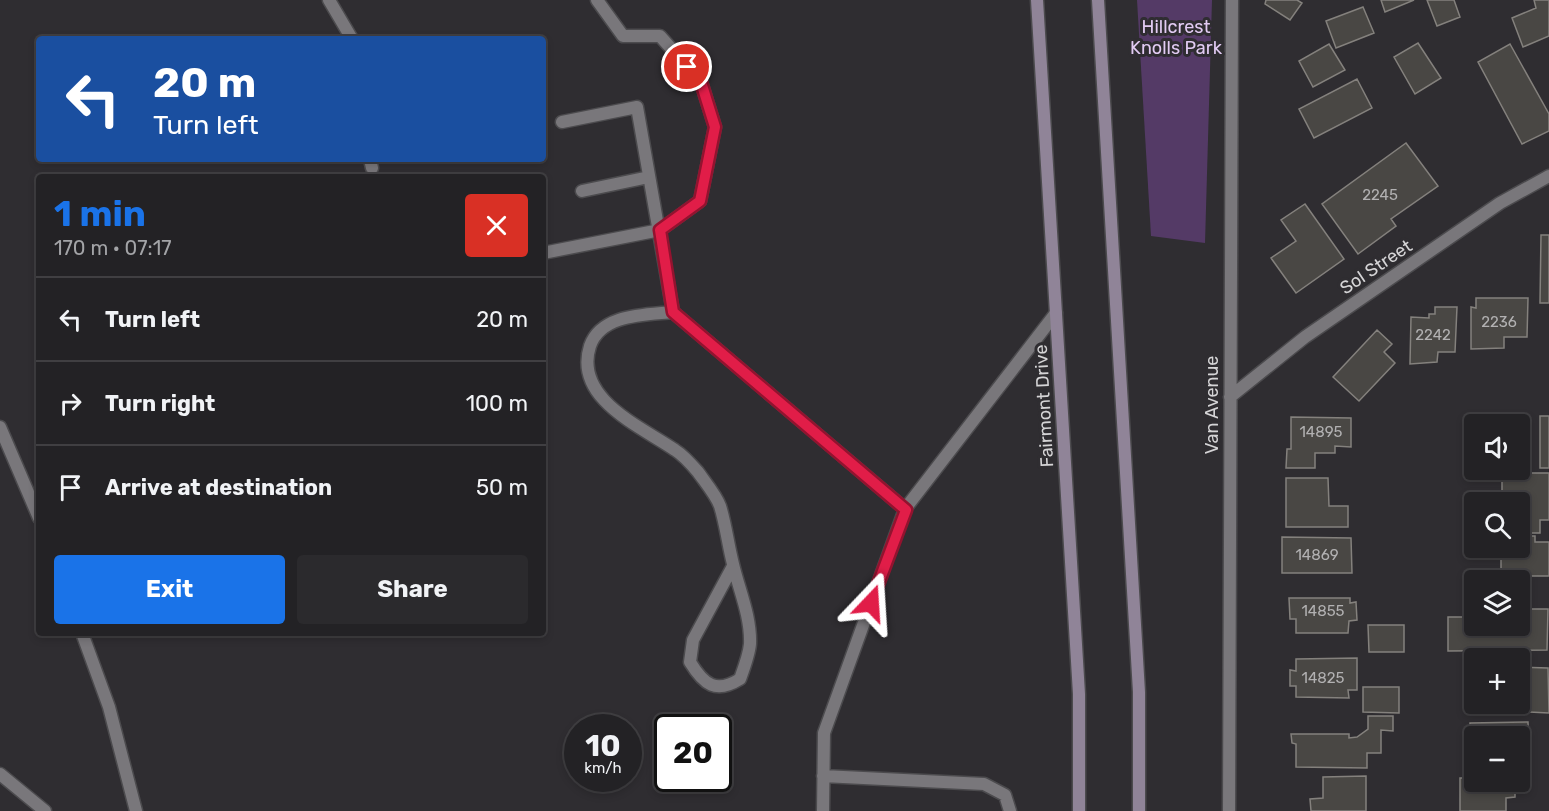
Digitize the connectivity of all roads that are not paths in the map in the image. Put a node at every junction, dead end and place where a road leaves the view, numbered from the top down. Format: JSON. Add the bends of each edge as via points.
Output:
{"nodes":[{"id":1,"x":329,"y":0,"type":"edge"},
{"id":2,"x":597,"y":0,"type":"edge"},
{"id":3,"x":1037,"y":0,"type":"edge"},
{"id":4,"x":1098,"y":0,"type":"edge"},
{"id":5,"x":1232,"y":0,"type":"edge"},
{"id":6,"x":350,"y":36,"type":"edge"},
{"id":7,"x":562,"y":122,"type":"dead end"},
{"id":8,"x":1549,"y":176,"type":"edge"},
{"id":9,"x":649,"y":177,"type":"junction"},
{"id":10,"x":582,"y":191,"type":"dead end"},
{"id":11,"x":660,"y":230,"type":"junction"},
{"id":12,"x":546,"y":252,"type":"edge"},
{"id":13,"x":673,"y":312,"type":"junction"},
{"id":14,"x":1056,"y":313,"type":"junction"},
{"id":15,"x":1230,"y":397,"type":"junction"},
{"id":16,"x":0,"y":427,"type":"edge"},
{"id":17,"x":906,"y":510,"type":"junction"},
{"id":18,"x":36,"y":511,"type":"edge"},
{"id":19,"x":733,"y":566,"type":"junction"},
{"id":20,"x":83,"y":636,"type":"edge"},
{"id":21,"x":0,"y":774,"type":"edge"},
{"id":22,"x":824,"y":776,"type":"junction"},
{"id":23,"x":45,"y":811,"type":"edge"},
{"id":24,"x":136,"y":811,"type":"edge"},
{"id":25,"x":823,"y":811,"type":"edge"},
{"id":26,"x":1010,"y":811,"type":"edge"},
{"id":27,"x":1079,"y":811,"type":"edge"},
{"id":28,"x":1140,"y":811,"type":"edge"},
{"id":29,"x":1229,"y":811,"type":"edge"}],
"edges":[{"from":1,"to":6,"type":"street"},
{"from":2,"to":11,"type":"street","via":[[623,36],[660,36],[701,82],[715,127],[700,201]]},
{"from":3,"to":14,"type":"main road","name":"Fairmont Drive"},
{"from":4,"to":28,"type":"main road","via":[[1138,680]]},
{"from":5,"to":15,"type":"street","name":"Van Avenue"},
{"from":7,"to":9,"type":"street","via":[[637,107]]},
{"from":8,"to":15,"type":"street","name":"Sol Street","via":[[1500,203],[1305,338]]},
{"from":9,"to":10,"type":"street"},
{"from":9,"to":11,"type":"street"},
{"from":11,"to":12,"type":"street"},
{"from":11,"to":13,"type":"street"},
{"from":13,"to":17,"type":"street"},
{"from":13,"to":19,"type":"street","via":[[627,316],[601,330],[589,350],[591,379],[603,399],[633,426],[677,451],[697,471],[719,504]]},
{"from":14,"to":17,"type":"street"},
{"from":14,"to":27,"type":"main road","name":"Fairmont Drive","via":[[1079,694]]},
{"from":15,"to":29,"type":"street","name":"Van Avenue"},
{"from":16,"to":18,"type":"street"},
{"from":17,"to":22,"type":"street","via":[[825,733]]},
{"from":19,"to":19,"type":"street","via":[[745,602],[750,643],[740,679],[728,687],[718,687],[706,682],[690,662],[693,640]]},
{"from":20,"to":24,"type":"street","via":[[109,707]]},
{"from":21,"to":23,"type":"street"},
{"from":22,"to":25,"type":"street"},
{"from":22,"to":26,"type":"street","via":[[984,784],[1005,795]]}]}
